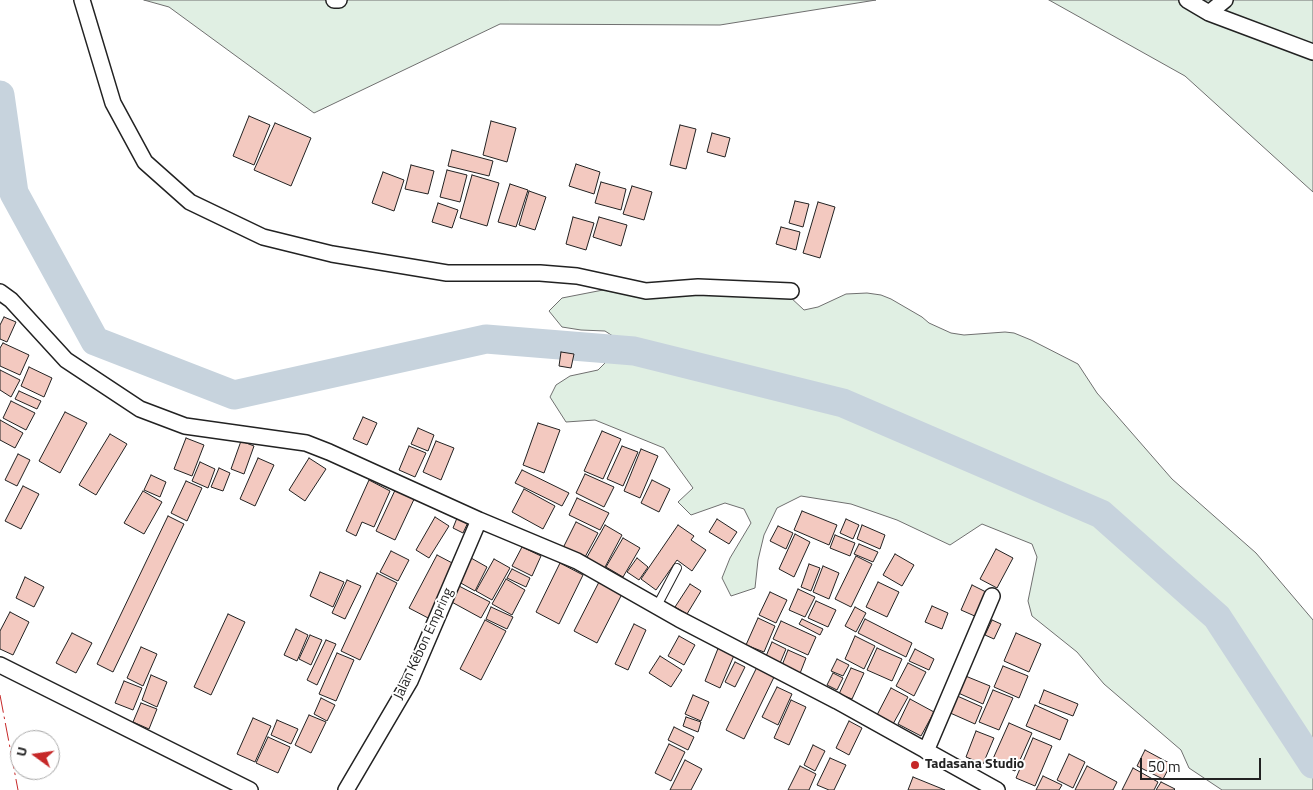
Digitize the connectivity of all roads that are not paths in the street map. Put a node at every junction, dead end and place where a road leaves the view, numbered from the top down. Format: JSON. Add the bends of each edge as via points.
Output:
{"nodes":[{"id":1,"x":82,"y":0,"type":"edge"},
{"id":2,"x":334,"y":0,"type":"edge"},
{"id":3,"x":340,"y":0,"type":"edge"},
{"id":4,"x":1187,"y":0,"type":"edge"},
{"id":5,"x":1225,"y":0,"type":"edge"},
{"id":6,"x":1209,"y":13,"type":"junction"},
{"id":7,"x":1313,"y":52,"type":"edge"},
{"id":8,"x":791,"y":291,"type":"dead end"},
{"id":9,"x":0,"y":292,"type":"edge"},
{"id":10,"x":479,"y":520,"type":"junction"},
{"id":11,"x":677,"y":568,"type":"dead end"},
{"id":12,"x":992,"y":596,"type":"dead end"},
{"id":13,"x":657,"y":606,"type":"junction"},
{"id":14,"x":0,"y":665,"type":"edge"},
{"id":15,"x":926,"y":751,"type":"junction"},
{"id":16,"x":250,"y":790,"type":"edge"},
{"id":17,"x":346,"y":790,"type":"edge"},
{"id":18,"x":998,"y":790,"type":"edge"}],
"edges":[{"from":1,"to":8,"type":"street","via":[[113,103],[145,162],[190,202],[263,237],[332,254],[447,273],[577,276],[646,291],[698,287]]},
{"from":2,"to":3,"type":"street"},
{"from":4,"to":6,"type":"street"},
{"from":5,"to":6,"type":"street"},
{"from":6,"to":7,"type":"street"},
{"from":9,"to":10,"type":"street","via":[[66,360],[140,409],[185,426],[306,443]]},
{"from":10,"to":13,"type":"street","via":[[577,562]]},
{"from":10,"to":17,"type":"street","name":"Jalan Kebon Empring","via":[[410,681]]},
{"from":11,"to":13,"type":"lane"},
{"from":12,"to":15,"type":"street"},
{"from":13,"to":15,"type":"street"},
{"from":14,"to":16,"type":"street"},
{"from":15,"to":18,"type":"street"}]}
